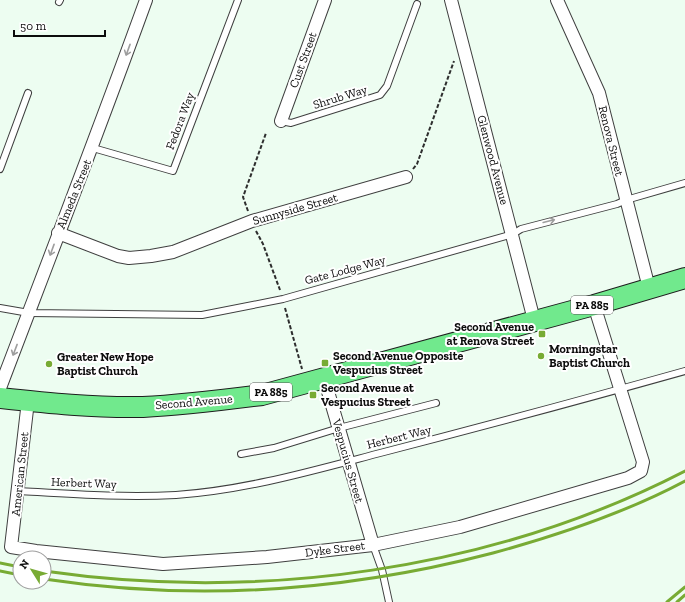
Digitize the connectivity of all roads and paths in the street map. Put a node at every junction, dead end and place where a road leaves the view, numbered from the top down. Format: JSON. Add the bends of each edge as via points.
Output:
{"nodes":[{"id":1,"x":146,"y":0,"type":"edge"},
{"id":2,"x":238,"y":0,"type":"edge"},
{"id":3,"x":325,"y":0,"type":"edge"},
{"id":4,"x":451,"y":0,"type":"edge"},
{"id":5,"x":557,"y":0,"type":"edge"},
{"id":6,"x":417,"y":4,"type":"dead end"},
{"id":7,"x":454,"y":61,"type":"dead end"},
{"id":8,"x":28,"y":93,"type":"dead end"},
{"id":9,"x":281,"y":121,"type":"joint"},
{"id":10,"x":266,"y":133,"type":"dead end"},
{"id":11,"x":93,"y":148,"type":"junction"},
{"id":12,"x":0,"y":169,"type":"edge"},
{"id":13,"x":406,"y":177,"type":"joint"},
{"id":14,"x":685,"y":183,"type":"edge"},
{"id":15,"x":626,"y":200,"type":"junction"},
{"id":16,"x":250,"y":216,"type":"dead end"},
{"id":17,"x":254,"y":227,"type":"dead end"},
{"id":18,"x":58,"y":233,"type":"junction"},
{"id":19,"x":513,"y":234,"type":"junction"},
{"id":20,"x":685,"y":278,"type":"edge"},
{"id":21,"x":649,"y":288,"type":"junction"},
{"id":22,"x":281,"y":295,"type":"dead end"},
{"id":23,"x":284,"y":302,"type":"dead end"},
{"id":24,"x":594,"y":305,"type":"junction"},
{"id":25,"x":0,"y":308,"type":"edge"},
{"id":26,"x":29,"y":313,"type":"junction"},
{"id":27,"x":534,"y":320,"type":"junction"},
{"id":28,"x":685,"y":371,"type":"edge"},
{"id":29,"x":303,"y":372,"type":"dead end"},
{"id":30,"x":324,"y":378,"type":"junction"},
{"id":31,"x":0,"y":388,"type":"edge"},
{"id":32,"x":619,"y":389,"type":"junction"},
{"id":33,"x":0,"y":398,"type":"edge"},
{"id":34,"x":28,"y":401,"type":"junction"},
{"id":35,"x":436,"y":403,"type":"dead end"},
{"id":36,"x":339,"y":428,"type":"junction"},
{"id":37,"x":241,"y":454,"type":"dead end"},
{"id":38,"x":347,"y":462,"type":"junction"},
{"id":39,"x":19,"y":491,"type":"junction"},
{"id":40,"x":373,"y":545,"type":"junction"},
{"id":41,"x":12,"y":547,"type":"joint"},
{"id":42,"x":389,"y":602,"type":"edge"}],
"edges":[{"from":1,"to":11,"type":"street","name":"Almeda Street","one_way":true},
{"from":2,"to":11,"type":"lane","name":"Fedora Way","via":[[173,171]]},
{"from":3,"to":9,"type":"street","name":"Cust Street"},
{"from":4,"to":19,"type":"street","name":"Glenwood Avenue"},
{"from":5,"to":15,"type":"street","name":"Renova Street","via":[[599,93]]},
{"from":6,"to":9,"type":"lane","name":"Shrub Way","via":[[387,86],[380,95],[291,123]]},
{"from":7,"to":13,"type":"path","via":[[417,164]]},
{"from":8,"to":12,"type":"lane"},
{"from":10,"to":16,"type":"path","via":[[243,197]]},
{"from":11,"to":18,"type":"street","name":"Almeda Street"},
{"from":13,"to":18,"type":"street","name":"Sunnyside Street","via":[[252,221],[174,252],[151,256],[118,256]]},
{"from":14,"to":15,"type":"lane","name":"Gate Lodge Way"},
{"from":19,"to":15,"type":"lane","name":"Gate Lodge Way","one_way":true,"via":[[521,228]]},
{"from":15,"to":21,"type":"street","name":"Renova Street"},
{"from":17,"to":22,"type":"path","via":[[264,244]]},
{"from":18,"to":26,"type":"street","name":"Almeda Street","one_way":true},
{"from":19,"to":26,"type":"lane","name":"Gate Lodge Way","via":[[283,299],[202,315]]},
{"from":19,"to":27,"type":"street","name":"Glenwood Avenue"},
{"from":20,"to":21,"type":"main road","name":"Second Avenue","number":"PA 885"},
{"from":21,"to":24,"type":"main road","name":"Second Avenue","number":"PA 885"},
{"from":23,"to":29,"type":"path"},
{"from":24,"to":27,"type":"main road","name":"Second Avenue","number":"PA 885"},
{"from":24,"to":32,"type":"street"},
{"from":25,"to":26,"type":"lane","name":"Gate Lodge Way"},
{"from":26,"to":31,"type":"street","name":"Almeda Street","one_way":true},
{"from":27,"to":30,"type":"main road","name":"Second Avenue","number":"PA 885"},
{"from":28,"to":32,"type":"lane","name":"Herbert Way"},
{"from":30,"to":34,"type":"main road","name":"Second Avenue","number":"PA 885","via":[[262,395],[174,405],[116,407]]},
{"from":30,"to":36,"type":"street","name":"Vespucius Street"},
{"from":32,"to":38,"type":"lane","name":"Herbert Way"},
{"from":32,"to":40,"type":"street","name":"Dyke Street","via":[[643,462],[641,471],[628,478],[460,527]]},
{"from":33,"to":34,"type":"main road","name":"Second Avenue","number":"PA 885"},
{"from":34,"to":39,"type":"street","name":"American Street"},
{"from":35,"to":36,"type":"lane"},
{"from":36,"to":37,"type":"lane","via":[[274,448]]},
{"from":36,"to":38,"type":"street","name":"Vespucius Street"},
{"from":38,"to":39,"type":"lane","name":"Herbert Way","via":[[265,483],[176,495],[78,495]]},
{"from":38,"to":40,"type":"street","name":"Vespucius Street"},
{"from":39,"to":41,"type":"street","name":"American Street"},
{"from":40,"to":41,"type":"street","name":"Dyke Street","via":[[267,558],[163,564]]},
{"from":40,"to":42,"type":"lane"}]}
